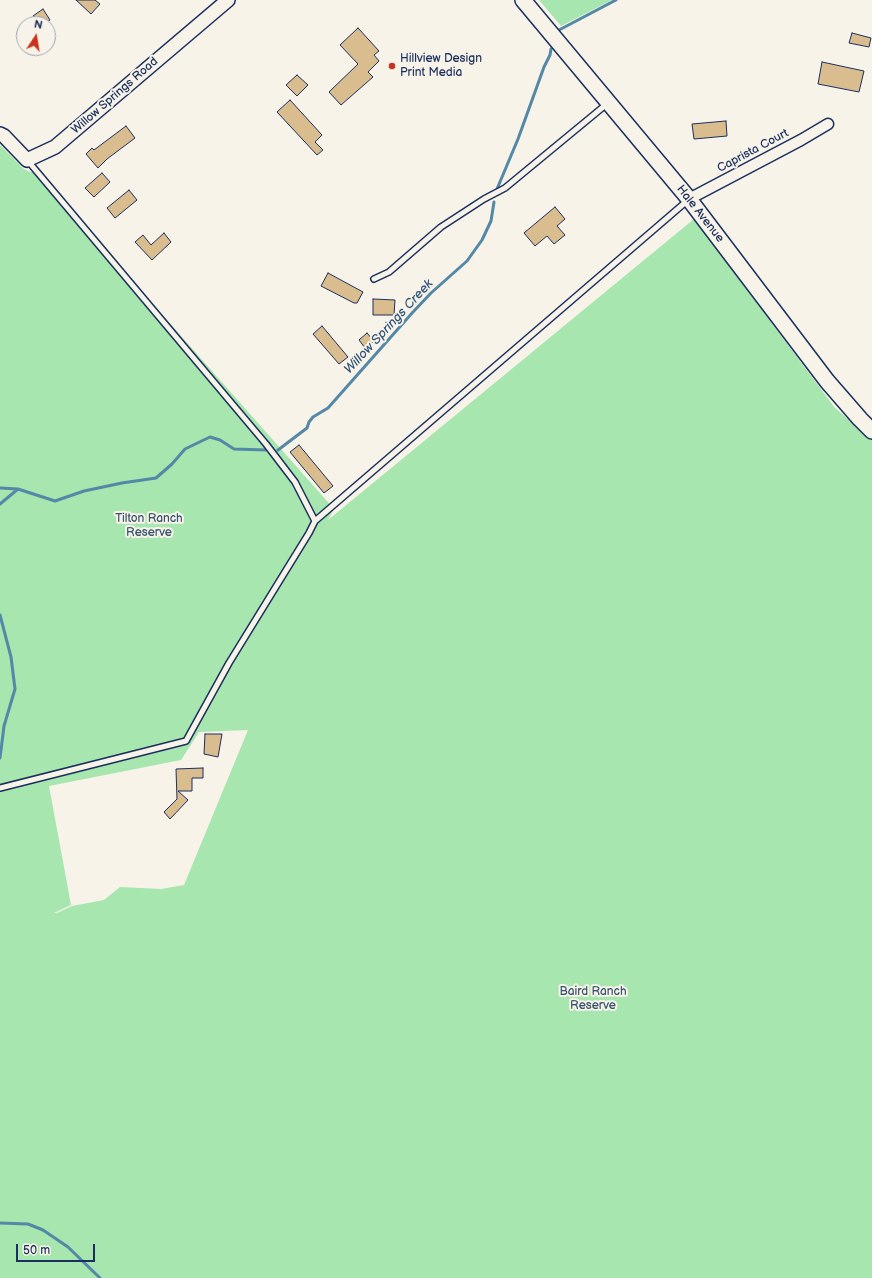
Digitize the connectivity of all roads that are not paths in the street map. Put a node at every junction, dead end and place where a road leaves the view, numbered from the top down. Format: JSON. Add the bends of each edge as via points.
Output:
{"nodes":[{"id":1,"x":228,"y":0,"type":"edge"},
{"id":2,"x":523,"y":0,"type":"edge"},
{"id":3,"x":608,"y":102,"type":"junction"},
{"id":4,"x":828,"y":124,"type":"dead end"},
{"id":5,"x":0,"y":134,"type":"edge"},
{"id":6,"x":27,"y":160,"type":"junction"},
{"id":7,"x":689,"y":199,"type":"junction"},
{"id":8,"x":374,"y":279,"type":"dead end"},
{"id":9,"x":872,"y":431,"type":"edge"},
{"id":10,"x":315,"y":521,"type":"junction"},
{"id":11,"x":0,"y":788,"type":"edge"}],
"edges":[{"from":1,"to":6,"type":"street","name":"Willow Springs Road","via":[[54,147]]},
{"from":2,"to":3,"type":"main road","name":"Hale Avenue"},
{"from":3,"to":7,"type":"main road","name":"Hale Avenue"},
{"from":3,"to":8,"type":"lane","via":[[505,188],[441,227],[389,272]]},
{"from":4,"to":7,"type":"street","name":"Caprista Court"},
{"from":5,"to":6,"type":"street"},
{"from":6,"to":10,"type":"lane","via":[[266,444],[295,482]]},
{"from":7,"to":9,"type":"main road","name":"Hale Avenue","via":[[827,381]]},
{"from":7,"to":10,"type":"lane"},
{"from":10,"to":11,"type":"lane","via":[[229,663],[186,741]]}]}
